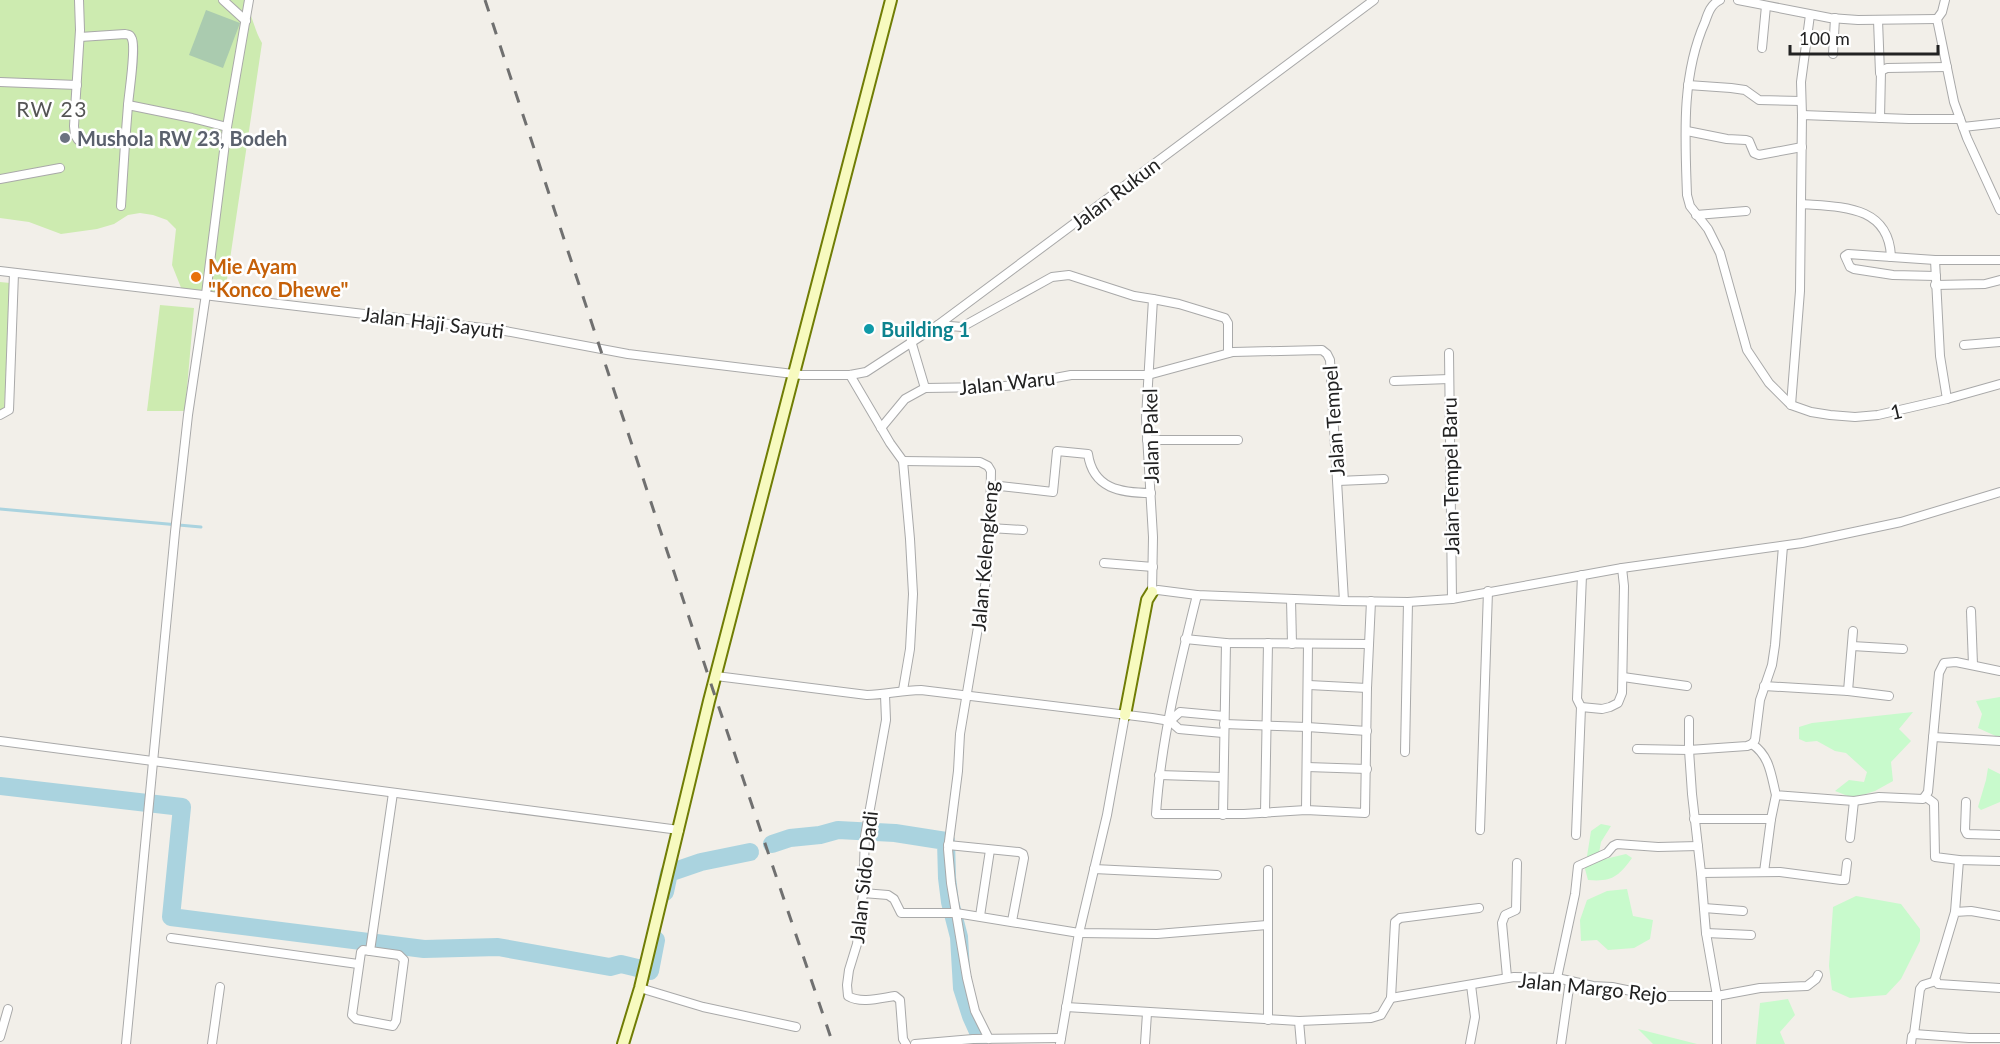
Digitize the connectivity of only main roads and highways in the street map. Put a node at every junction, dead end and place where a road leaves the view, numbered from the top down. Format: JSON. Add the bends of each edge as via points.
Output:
{"nodes":[{"id":1,"x":891,"y":0,"type":"edge"},
{"id":2,"x":1152,"y":592,"type":"road end"},
{"id":3,"x":1125,"y":715,"type":"road end"},
{"id":4,"x":623,"y":1044,"type":"edge"}],
"edges":[{"from":1,"to":4,"type":"main road"},
{"from":2,"to":3,"type":"main road","via":[[1147,600]]}]}
